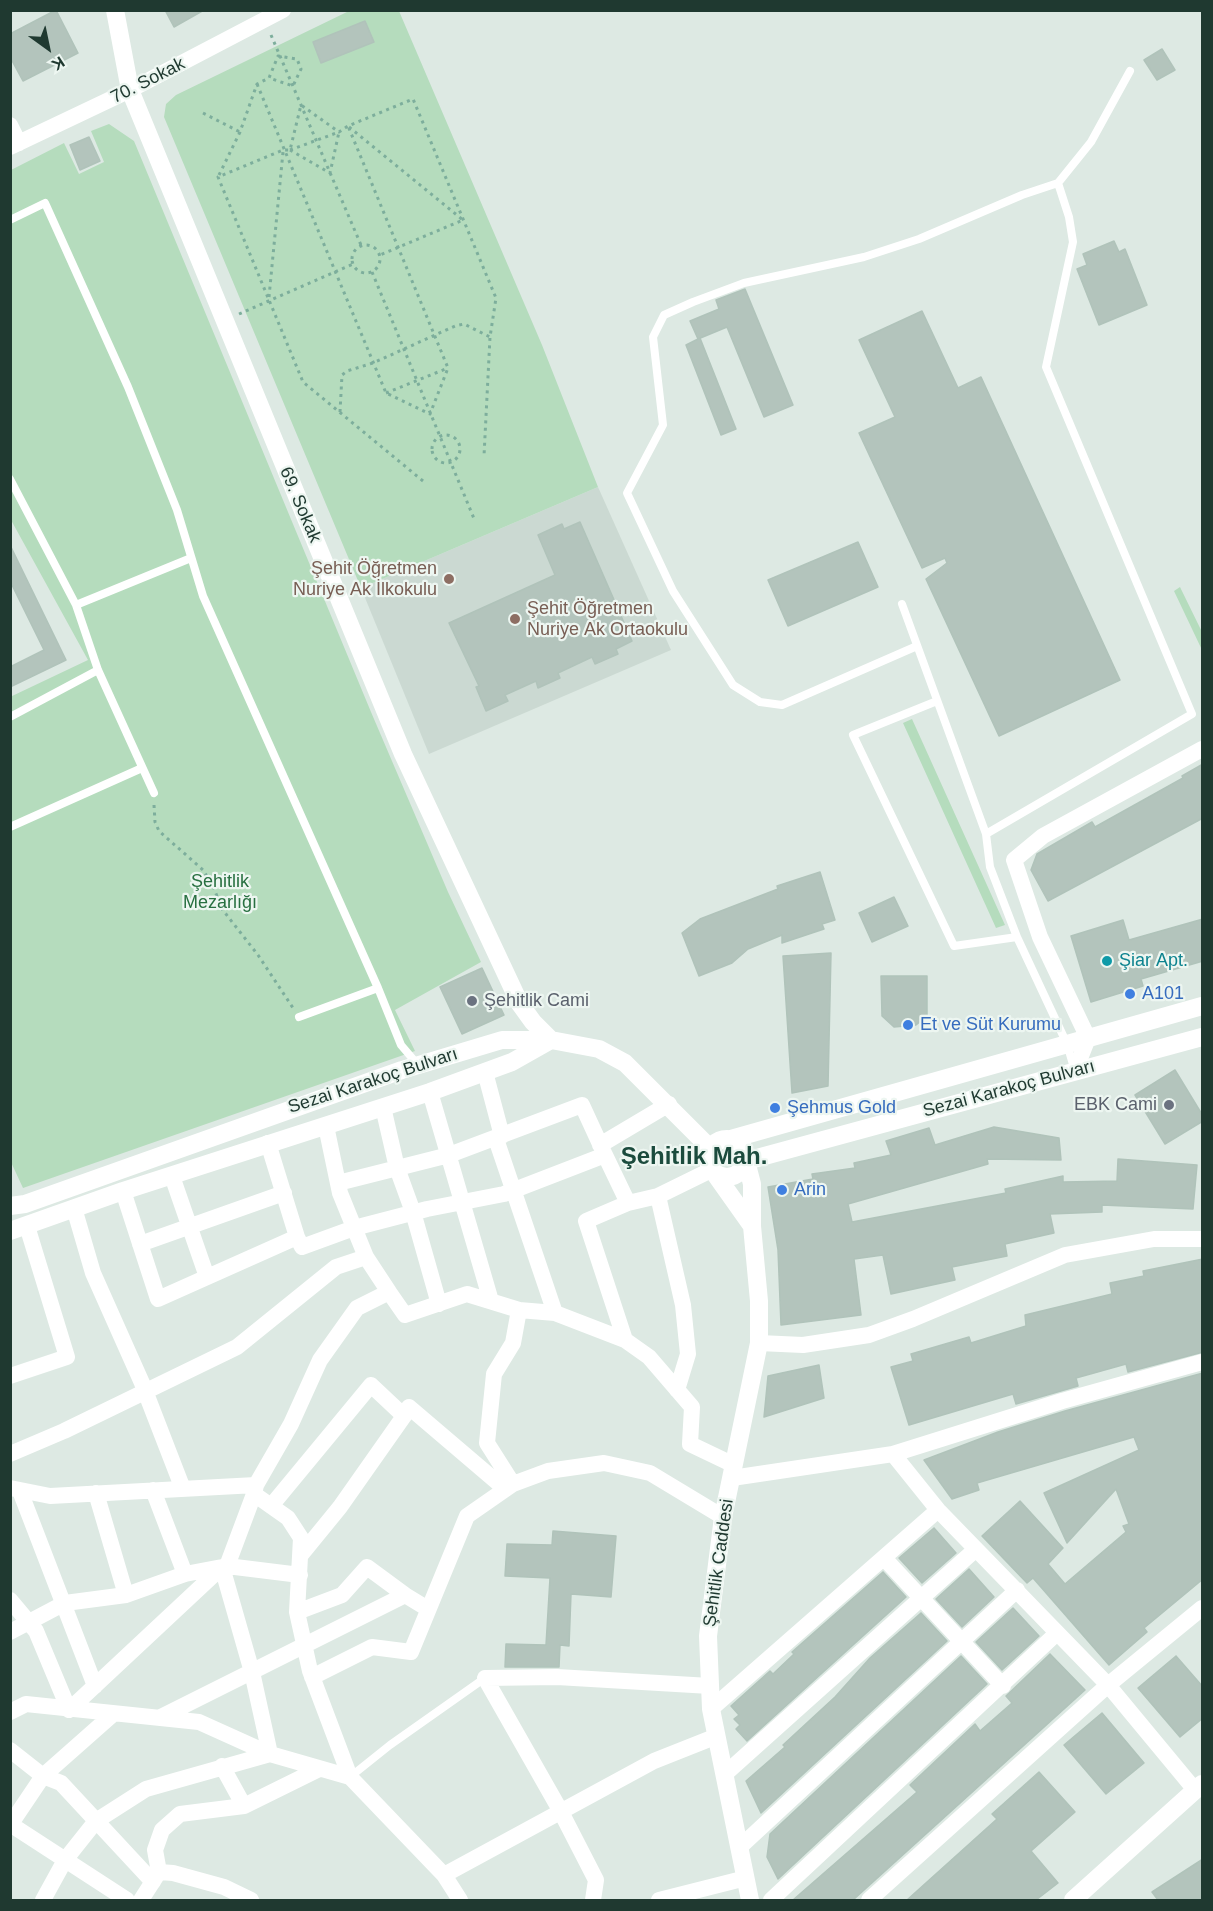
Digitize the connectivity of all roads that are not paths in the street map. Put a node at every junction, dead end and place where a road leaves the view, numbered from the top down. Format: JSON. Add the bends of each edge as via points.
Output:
{"nodes":[{"id":1,"x":115,"y":10,"type":"edge"},
{"id":2,"x":283,"y":10,"type":"edge"},
{"id":3,"x":1130,"y":71,"type":"dead end"},
{"id":4,"x":130,"y":90,"type":"junction"},
{"id":5,"x":10,"y":125,"type":"edge"},
{"id":6,"x":15,"y":145,"type":"edge"},
{"id":7,"x":1058,"y":183,"type":"junction"},
{"id":8,"x":10,"y":220,"type":"edge"},
{"id":9,"x":10,"y":478,"type":"edge"},
{"id":10,"x":191,"y":558,"type":"junction"},
{"id":11,"x":902,"y":604,"type":"dead end"},
{"id":12,"x":76,"y":605,"type":"junction"},
{"id":13,"x":917,"y":646,"type":"junction"},
{"id":14,"x":99,"y":670,"type":"junction"},
{"id":15,"x":937,"y":700,"type":"junction"},
{"id":16,"x":10,"y":717,"type":"edge"},
{"id":17,"x":1203,"y":749,"type":"edge"},
{"id":18,"x":142,"y":768,"type":"junction"},
{"id":19,"x":154,"y":793,"type":"road end"},
{"id":20,"x":10,"y":827,"type":"edge"},
{"id":21,"x":986,"y":834,"type":"junction"},
{"id":22,"x":1017,"y":937,"type":"junction"},
{"id":23,"x":378,"y":987,"type":"junction"},
{"id":24,"x":1203,"y":1006,"type":"edge"},
{"id":25,"x":299,"y":1017,"type":"road end"},
{"id":26,"x":1203,"y":1037,"type":"edge"},
{"id":27,"x":1088,"y":1038,"type":"junction"},
{"id":28,"x":551,"y":1040,"type":"junction"},
{"id":29,"x":1067,"y":1044,"type":"junction"},
{"id":30,"x":418,"y":1065,"type":"junction"},
{"id":31,"x":1075,"y":1071,"type":"junction"},
{"id":32,"x":485,"y":1072,"type":"junction"},
{"id":33,"x":430,"y":1092,"type":"junction"},
{"id":34,"x":669,"y":1104,"type":"junction"},
{"id":35,"x":383,"y":1107,"type":"junction"},
{"id":36,"x":326,"y":1126,"type":"junction"},
{"id":37,"x":499,"y":1137,"type":"junction"},
{"id":38,"x":731,"y":1139,"type":"junction"},
{"id":39,"x":268,"y":1143,"type":"junction"},
{"id":40,"x":710,"y":1148,"type":"junction"},
{"id":41,"x":603,"y":1150,"type":"junction"},
{"id":42,"x":449,"y":1155,"type":"junction"},
{"id":43,"x":746,"y":1161,"type":"junction"},
{"id":44,"x":397,"y":1168,"type":"junction"},
{"id":45,"x":712,"y":1170,"type":"junction"},
{"id":46,"x":172,"y":1176,"type":"junction"},
{"id":47,"x":338,"y":1183,"type":"junction"},
{"id":48,"x":123,"y":1191,"type":"junction"},
{"id":49,"x":512,"y":1191,"type":"junction"},
{"id":50,"x":284,"y":1193,"type":"junction"},
{"id":51,"x":658,"y":1196,"type":"junction"},
{"id":52,"x":464,"y":1202,"type":"junction"},
{"id":53,"x":628,"y":1203,"type":"junction"},
{"id":54,"x":10,"y":1206,"type":"edge"},
{"id":55,"x":74,"y":1208,"type":"junction"},
{"id":56,"x":413,"y":1212,"type":"junction"},
{"id":57,"x":191,"y":1226,"type":"junction"},
{"id":58,"x":752,"y":1226,"type":"junction"},
{"id":59,"x":19,"y":1228,"type":"edge"},
{"id":60,"x":354,"y":1228,"type":"junction"},
{"id":61,"x":297,"y":1237,"type":"junction"},
{"id":62,"x":1203,"y":1239,"type":"edge"},
{"id":63,"x":140,"y":1244,"type":"junction"},
{"id":64,"x":366,"y":1257,"type":"junction"},
{"id":65,"x":207,"y":1277,"type":"junction"},
{"id":66,"x":388,"y":1293,"type":"junction"},
{"id":67,"x":491,"y":1301,"type":"junction"},
{"id":68,"x":439,"y":1304,"type":"junction"},
{"id":69,"x":519,"y":1310,"type":"junction"},
{"id":70,"x":555,"y":1313,"type":"junction"},
{"id":71,"x":625,"y":1340,"type":"junction"},
{"id":72,"x":759,"y":1343,"type":"junction"},
{"id":73,"x":1203,"y":1362,"type":"edge"},
{"id":74,"x":10,"y":1377,"type":"edge"},
{"id":75,"x":145,"y":1390,"type":"junction"},
{"id":76,"x":677,"y":1390,"type":"junction"},
{"id":77,"x":404,"y":1416,"type":"junction"},
{"id":78,"x":10,"y":1454,"type":"edge"},
{"id":79,"x":893,"y":1454,"type":"junction"},
{"id":80,"x":733,"y":1472,"type":"junction"},
{"id":81,"x":508,"y":1486,"type":"junction"},
{"id":82,"x":15,"y":1489,"type":"edge"},
{"id":83,"x":183,"y":1489,"type":"junction"},
{"id":84,"x":153,"y":1490,"type":"junction"},
{"id":85,"x":255,"y":1490,"type":"junction"},
{"id":86,"x":96,"y":1493,"type":"junction"},
{"id":87,"x":271,"y":1506,"type":"junction"},
{"id":88,"x":938,"y":1510,"type":"junction"},
{"id":89,"x":723,"y":1517,"type":"junction"},
{"id":90,"x":976,"y":1549,"type":"junction"},
{"id":91,"x":300,"y":1556,"type":"junction"},
{"id":92,"x":884,"y":1558,"type":"junction"},
{"id":93,"x":225,"y":1566,"type":"junction"},
{"id":94,"x":185,"y":1574,"type":"junction"},
{"id":95,"x":300,"y":1575,"type":"junction"},
{"id":96,"x":1017,"y":1590,"type":"junction"},
{"id":97,"x":126,"y":1595,"type":"junction"},
{"id":98,"x":405,"y":1595,"type":"junction"},
{"id":99,"x":921,"y":1598,"type":"junction"},
{"id":100,"x":10,"y":1600,"type":"edge"},
{"id":101,"x":65,"y":1603,"type":"junction"},
{"id":102,"x":1203,"y":1608,"type":"edge"},
{"id":103,"x":428,"y":1610,"type":"junction"},
{"id":104,"x":297,"y":1612,"type":"junction"},
{"id":105,"x":29,"y":1622,"type":"junction"},
{"id":106,"x":10,"y":1632,"type":"edge"},
{"id":107,"x":1057,"y":1633,"type":"junction"},
{"id":108,"x":962,"y":1641,"type":"junction"},
{"id":109,"x":306,"y":1646,"type":"junction"},
{"id":110,"x":252,"y":1672,"type":"junction"},
{"id":111,"x":312,"y":1677,"type":"junction"},
{"id":112,"x":485,"y":1678,"type":"junction"},
{"id":113,"x":1108,"y":1685,"type":"junction"},
{"id":114,"x":95,"y":1686,"type":"junction"},
{"id":115,"x":710,"y":1686,"type":"junction"},
{"id":116,"x":1003,"y":1686,"type":"junction"},
{"id":117,"x":711,"y":1708,"type":"junction"},
{"id":118,"x":11,"y":1710,"type":"edge"},
{"id":119,"x":69,"y":1710,"type":"junction"},
{"id":120,"x":112,"y":1715,"type":"junction"},
{"id":121,"x":158,"y":1719,"type":"junction"},
{"id":122,"x":717,"y":1736,"type":"junction"},
{"id":123,"x":10,"y":1750,"type":"edge"},
{"id":124,"x":270,"y":1754,"type":"junction"},
{"id":125,"x":222,"y":1766,"type":"junction"},
{"id":126,"x":319,"y":1769,"type":"junction"},
{"id":127,"x":725,"y":1774,"type":"junction"},
{"id":128,"x":43,"y":1776,"type":"junction"},
{"id":129,"x":350,"y":1777,"type":"junction"},
{"id":130,"x":1199,"y":1787,"type":"edge"},
{"id":131,"x":244,"y":1806,"type":"junction"},
{"id":132,"x":560,"y":1809,"type":"junction"},
{"id":133,"x":96,"y":1821,"type":"junction"},
{"id":134,"x":11,"y":1825,"type":"edge"},
{"id":135,"x":741,"y":1846,"type":"junction"},
{"id":136,"x":65,"y":1860,"type":"junction"},
{"id":137,"x":444,"y":1875,"type":"junction"},
{"id":138,"x":156,"y":1877,"type":"junction"},
{"id":139,"x":746,"y":1878,"type":"junction"},
{"id":140,"x":685,"y":1898,"type":"edge"},
{"id":141,"x":44,"y":1900,"type":"edge"},
{"id":142,"x":128,"y":1900,"type":"edge"},
{"id":143,"x":141,"y":1900,"type":"edge"},
{"id":144,"x":251,"y":1900,"type":"edge"},
{"id":145,"x":460,"y":1900,"type":"edge"},
{"id":146,"x":593,"y":1900,"type":"edge"},
{"id":147,"x":659,"y":1900,"type":"edge"},
{"id":148,"x":750,"y":1900,"type":"edge"},
{"id":149,"x":771,"y":1900,"type":"edge"},
{"id":150,"x":870,"y":1900,"type":"edge"},
{"id":151,"x":1074,"y":1900,"type":"edge"}],
"edges":[{"from":1,"to":4,"type":"street","name":"69. Sokak"},
{"from":2,"to":4,"type":"street","name":"70. Sokak"},
{"from":3,"to":7,"type":"lane","via":[[1091,141]]},
{"from":4,"to":6,"type":"street","name":"70. Sokak"},
{"from":4,"to":28,"type":"street","name":"69. Sokak","via":[[403,754],[520,1004]]},
{"from":5,"to":6,"type":"street"},
{"from":7,"to":13,"type":"lane","via":[[908,243],[864,257],[744,283],[693,302],[664,315],[653,337],[663,424],[627,493],[673,591],[733,685],[760,702],[782,705]]},
{"from":7,"to":21,"type":"lane","via":[[1073,242],[1046,367],[1192,714]]},
{"from":8,"to":10,"type":"lane","via":[[45,203],[128,387],[177,510]]},
{"from":9,"to":12,"type":"lane"},
{"from":10,"to":12,"type":"lane"},
{"from":10,"to":23,"type":"lane","via":[[203,596]]},
{"from":11,"to":13,"type":"lane"},
{"from":12,"to":14,"type":"lane"},
{"from":13,"to":15,"type":"lane"},
{"from":14,"to":16,"type":"lane"},
{"from":14,"to":18,"type":"lane"},
{"from":15,"to":21,"type":"lane"},
{"from":15,"to":22,"type":"lane","via":[[853,735],[954,946]]},
{"from":17,"to":27,"type":"street","via":[[1043,836],[1014,860],[1040,937]]},
{"from":18,"to":19,"type":"lane"},
{"from":18,"to":20,"type":"lane"},
{"from":21,"to":22,"type":"lane","via":[[990,867]]},
{"from":22,"to":29,"type":"lane"},
{"from":23,"to":25,"type":"lane"},
{"from":23,"to":30,"type":"lane","via":[[401,1045]]},
{"from":24,"to":27,"type":"street","name":"Sezai Karakoç Bulvarı"},
{"from":26,"to":31,"type":"street","name":"Sezai Karakoç Bulvarı"},
{"from":27,"to":29,"type":"street","name":"Sezai Karakoç Bulvarı"},
{"from":27,"to":31,"type":"street"},
{"from":28,"to":30,"type":"street","name":"Sezai Karakoç Bulvarı","via":[[502,1040]]},
{"from":28,"to":32,"type":"street"},
{"from":28,"to":34,"type":"street","name":"Sezai Karakoç Bulvarı","via":[[599,1048],[625,1063]]},
{"from":29,"to":31,"type":"lane"},
{"from":29,"to":38,"type":"street","name":"Sezai Karakoç Bulvarı"},
{"from":30,"to":54,"type":"street","name":"Sezai Karakoç Bulvarı","via":[[25,1204]]},
{"from":31,"to":43,"type":"street","name":"Sezai Karakoç Bulvarı"},
{"from":32,"to":33,"type":"street"},
{"from":32,"to":37,"type":"street"},
{"from":33,"to":35,"type":"street"},
{"from":33,"to":42,"type":"street"},
{"from":34,"to":40,"type":"street","name":"Sezai Karakoç Bulvarı"},
{"from":34,"to":41,"type":"street"},
{"from":35,"to":36,"type":"street"},
{"from":35,"to":44,"type":"street"},
{"from":36,"to":39,"type":"street"},
{"from":36,"to":47,"type":"street"},
{"from":37,"to":41,"type":"street","via":[[582,1105]]},
{"from":37,"to":42,"type":"street"},
{"from":37,"to":49,"type":"street"},
{"from":38,"to":40,"type":"street","via":[[720,1140]]},
{"from":38,"to":43,"type":"street","via":[[745,1150]]},
{"from":39,"to":46,"type":"street"},
{"from":39,"to":50,"type":"street"},
{"from":40,"to":45,"type":"street"},
{"from":41,"to":49,"type":"street"},
{"from":41,"to":53,"type":"street"},
{"from":42,"to":44,"type":"street"},
{"from":42,"to":52,"type":"street"},
{"from":43,"to":45,"type":"street","via":[[735,1175],[723,1177]]},
{"from":43,"to":58,"type":"street","name":"Şehitlik Caddesi","via":[[752,1184]]},
{"from":44,"to":47,"type":"street"},
{"from":44,"to":56,"type":"street"},
{"from":45,"to":51,"type":"street"},
{"from":45,"to":58,"type":"street"},
{"from":46,"to":48,"type":"street"},
{"from":46,"to":57,"type":"street"},
{"from":47,"to":60,"type":"street"},
{"from":48,"to":55,"type":"street"},
{"from":48,"to":63,"type":"street"},
{"from":49,"to":52,"type":"street"},
{"from":49,"to":70,"type":"street"},
{"from":50,"to":57,"type":"street"},
{"from":50,"to":61,"type":"street"},
{"from":51,"to":53,"type":"street"},
{"from":51,"to":76,"type":"street","via":[[683,1305],[688,1354]]},
{"from":52,"to":56,"type":"street"},
{"from":52,"to":67,"type":"street"},
{"from":53,"to":71,"type":"street","via":[[586,1221]]},
{"from":55,"to":59,"type":"street"},
{"from":55,"to":75,"type":"street","via":[[93,1273]]},
{"from":56,"to":60,"type":"street"},
{"from":56,"to":68,"type":"street"},
{"from":57,"to":63,"type":"street"},
{"from":57,"to":65,"type":"street"},
{"from":58,"to":72,"type":"street","name":"Şehitlik Caddesi"},
{"from":59,"to":74,"type":"street","via":[[67,1357]]},
{"from":60,"to":61,"type":"street","via":[[302,1247]]},
{"from":60,"to":64,"type":"street"},
{"from":61,"to":65,"type":"street"},
{"from":62,"to":72,"type":"street","via":[[1154,1239],[1065,1255],[869,1335],[803,1345]]},
{"from":63,"to":65,"type":"street","via":[[158,1299]]},
{"from":64,"to":66,"type":"street"},
{"from":64,"to":75,"type":"street","via":[[336,1267],[237,1347]]},
{"from":66,"to":68,"type":"street","via":[[405,1316]]},
{"from":66,"to":85,"type":"street","via":[[357,1308],[320,1360]]},
{"from":67,"to":68,"type":"street","via":[[467,1294]]},
{"from":67,"to":69,"type":"street"},
{"from":69,"to":70,"type":"street"},
{"from":69,"to":81,"type":"street","via":[[513,1343],[494,1374],[487,1443]]},
{"from":70,"to":71,"type":"street"},
{"from":71,"to":76,"type":"street","via":[[649,1358]]},
{"from":72,"to":80,"type":"street","name":"Şehitlik Caddesi"},
{"from":73,"to":79,"type":"street"},
{"from":75,"to":78,"type":"street"},
{"from":75,"to":83,"type":"street"},
{"from":76,"to":80,"type":"street","via":[[692,1407],[690,1444]]},
{"from":77,"to":81,"type":"street","via":[[409,1407]]},
{"from":77,"to":87,"type":"street","via":[[371,1385]]},
{"from":77,"to":91,"type":"street"},
{"from":79,"to":80,"type":"street"},
{"from":79,"to":88,"type":"street"},
{"from":80,"to":89,"type":"street","name":"Şehitlik Caddesi"},
{"from":81,"to":89,"type":"street","via":[[548,1471],[604,1463],[650,1473]]},
{"from":81,"to":103,"type":"street","via":[[466,1516]]},
{"from":82,"to":86,"type":"street","via":[[50,1496]]},
{"from":82,"to":101,"type":"street"},
{"from":83,"to":84,"type":"street"},
{"from":83,"to":85,"type":"street"},
{"from":84,"to":86,"type":"street"},
{"from":84,"to":94,"type":"street"},
{"from":85,"to":87,"type":"street"},
{"from":85,"to":93,"type":"street"},
{"from":86,"to":97,"type":"street"},
{"from":87,"to":91,"type":"street","via":[[288,1518],[301,1538]]},
{"from":88,"to":90,"type":"street"},
{"from":88,"to":92,"type":"street"},
{"from":89,"to":115,"type":"street","name":"Şehitlik Caddesi","via":[[708,1636]]},
{"from":90,"to":96,"type":"street"},
{"from":90,"to":99,"type":"street"},
{"from":91,"to":95,"type":"street"},
{"from":92,"to":99,"type":"street"},
{"from":92,"to":117,"type":"street"},
{"from":93,"to":94,"type":"street"},
{"from":93,"to":95,"type":"street"},
{"from":93,"to":110,"type":"street"},
{"from":93,"to":114,"type":"street"},
{"from":94,"to":97,"type":"street"},
{"from":95,"to":104,"type":"street"},
{"from":96,"to":107,"type":"street"},
{"from":96,"to":108,"type":"street"},
{"from":97,"to":101,"type":"street"},
{"from":98,"to":103,"type":"street"},
{"from":98,"to":104,"type":"street","via":[[367,1567],[342,1595]]},
{"from":98,"to":109,"type":"street"},
{"from":99,"to":108,"type":"street"},
{"from":99,"to":127,"type":"street"},
{"from":100,"to":105,"type":"street"},
{"from":101,"to":105,"type":"street"},
{"from":101,"to":114,"type":"street"},
{"from":102,"to":113,"type":"street"},
{"from":103,"to":111,"type":"street","via":[[411,1652],[372,1647]]},
{"from":104,"to":109,"type":"street"},
{"from":105,"to":106,"type":"street"},
{"from":105,"to":119,"type":"street"},
{"from":107,"to":113,"type":"street"},
{"from":107,"to":116,"type":"street"},
{"from":108,"to":116,"type":"street"},
{"from":108,"to":135,"type":"street"},
{"from":109,"to":110,"type":"street"},
{"from":109,"to":111,"type":"street"},
{"from":110,"to":121,"type":"street"},
{"from":110,"to":124,"type":"street"},
{"from":111,"to":129,"type":"street"},
{"from":112,"to":115,"type":"street","via":[[556,1677]]},
{"from":112,"to":129,"type":"lane"},
{"from":112,"to":132,"type":"street"},
{"from":113,"to":130,"type":"street"},
{"from":113,"to":150,"type":"street"},
{"from":114,"to":119,"type":"street"},
{"from":115,"to":117,"type":"street","name":"Şehitlik Caddesi"},
{"from":116,"to":149,"type":"street"},
{"from":117,"to":122,"type":"street","name":"Şehitlik Caddesi"},
{"from":118,"to":119,"type":"street","via":[[26,1704]]},
{"from":119,"to":120,"type":"street"},
{"from":120,"to":121,"type":"street"},
{"from":120,"to":128,"type":"street"},
{"from":121,"to":124,"type":"street","via":[[199,1722]]},
{"from":122,"to":127,"type":"street","name":"Şehitlik Caddesi"},
{"from":122,"to":132,"type":"street","via":[[654,1761]]},
{"from":123,"to":128,"type":"street"},
{"from":124,"to":125,"type":"street"},
{"from":124,"to":126,"type":"street"},
{"from":125,"to":131,"type":"street"},
{"from":125,"to":133,"type":"street","via":[[146,1789]]},
{"from":126,"to":129,"type":"street"},
{"from":126,"to":131,"type":"street"},
{"from":127,"to":135,"type":"street","name":"Şehitlik Caddesi"},
{"from":128,"to":133,"type":"street","via":[[61,1783]]},
{"from":128,"to":134,"type":"street"},
{"from":129,"to":137,"type":"street"},
{"from":130,"to":151,"type":"street"},
{"from":131,"to":138,"type":"street","via":[[180,1814],[162,1830],[155,1850]]},
{"from":132,"to":137,"type":"street"},
{"from":132,"to":146,"type":"street","via":[[596,1880]]},
{"from":133,"to":136,"type":"street"},
{"from":133,"to":138,"type":"street"},
{"from":134,"to":136,"type":"street"},
{"from":135,"to":139,"type":"street","name":"Şehitlik Caddesi"},
{"from":136,"to":141,"type":"street"},
{"from":136,"to":142,"type":"street"},
{"from":137,"to":145,"type":"street"},
{"from":138,"to":143,"type":"street"},
{"from":138,"to":144,"type":"street","via":[[173,1873],[224,1887]]},
{"from":139,"to":140,"type":"street"},
{"from":139,"to":148,"type":"street","name":"Şehitlik Caddesi"},
{"from":140,"to":147,"type":"street"}]}
